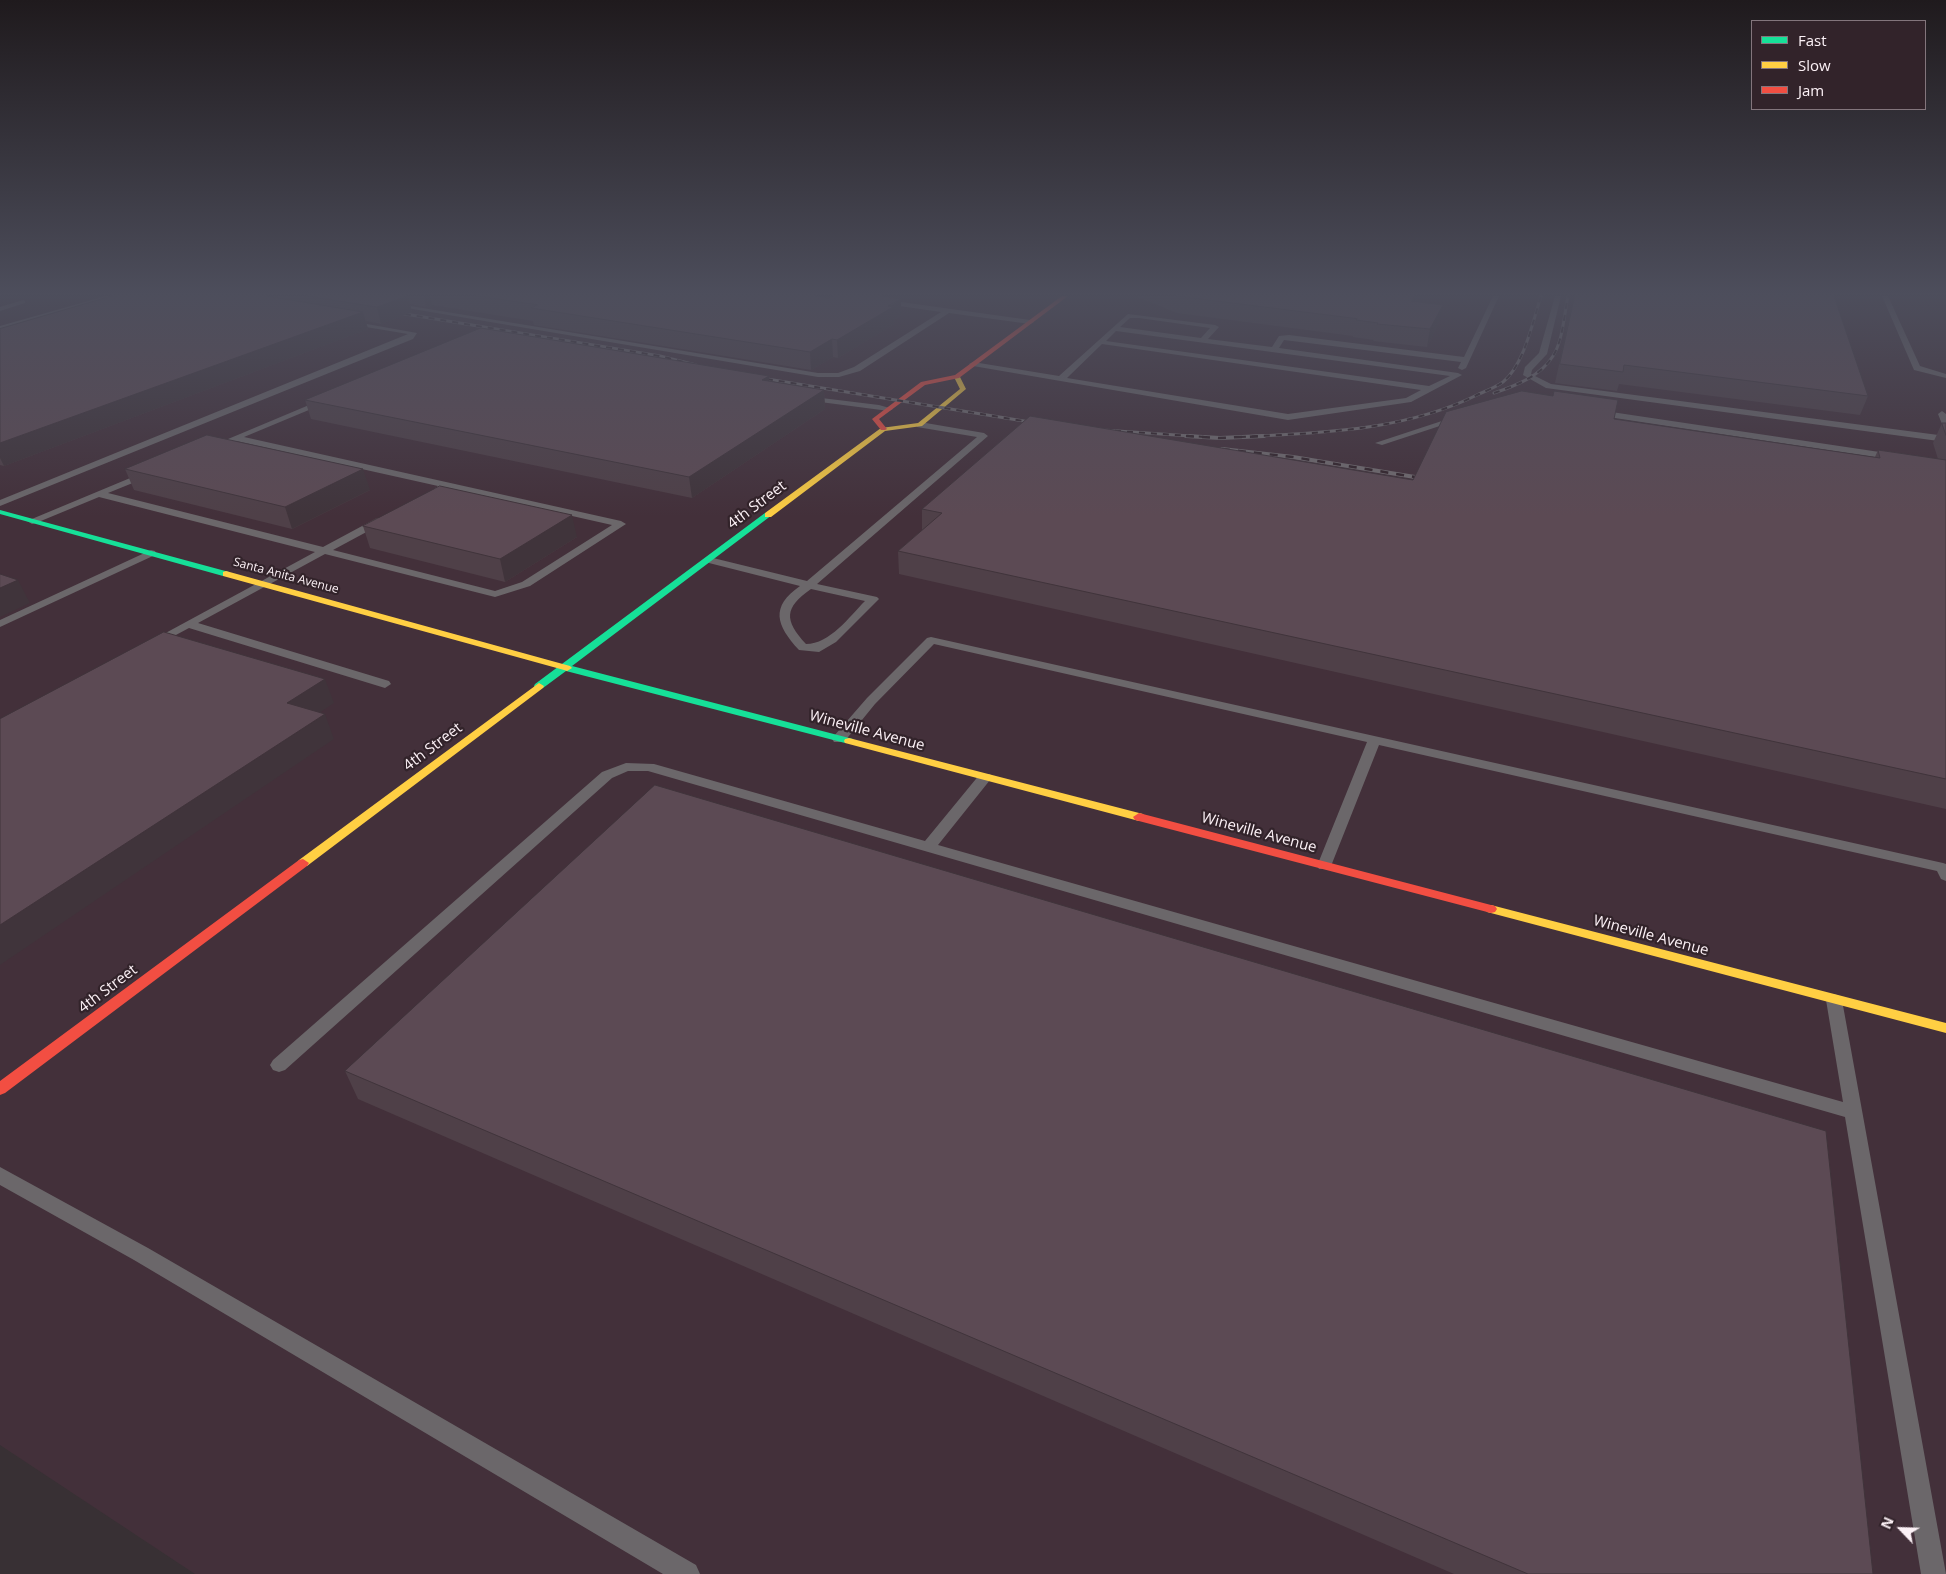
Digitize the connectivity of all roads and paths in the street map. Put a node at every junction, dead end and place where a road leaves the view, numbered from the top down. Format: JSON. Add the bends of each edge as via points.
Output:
{"nodes":[{"id":1,"x":332,"y":369,"type":"edge"},
{"id":2,"x":784,"y":369,"type":"edge"},
{"id":3,"x":856,"y":369,"type":"edge"},
{"id":4,"x":966,"y":369,"type":"edge"},
{"id":5,"x":1005,"y":369,"type":"edge"},
{"id":6,"x":1071,"y":369,"type":"edge"},
{"id":7,"x":1293,"y":369,"type":"edge"},
{"id":8,"x":1417,"y":369,"type":"edge"},
{"id":9,"x":1461,"y":369,"type":"edge"},
{"id":10,"x":1528,"y":369,"type":"edge"},
{"id":11,"x":1922,"y":369,"type":"edge"},
{"id":12,"x":1458,"y":375,"type":"junction"},
{"id":13,"x":1946,"y":376,"type":"edge"},
{"id":14,"x":957,"y":377,"type":"junction"},
{"id":15,"x":1061,"y":379,"type":"junction"},
{"id":16,"x":1430,"y":389,"type":"junction"},
{"id":17,"x":797,"y":396,"type":"edge"},
{"id":18,"x":336,"y":397,"type":"edge"},
{"id":19,"x":889,"y":409,"type":"junction"},
{"id":20,"x":1589,"y":412,"type":"edge"},
{"id":21,"x":1942,"y":414,"type":"dead end"},
{"id":22,"x":1470,"y":415,"type":"edge"},
{"id":23,"x":1946,"y":424,"type":"edge"},
{"id":24,"x":920,"y":425,"type":"junction"},
{"id":25,"x":883,"y":428,"type":"junction"},
{"id":26,"x":235,"y":438,"type":"junction"},
{"id":27,"x":1946,"y":439,"type":"edge"},
{"id":28,"x":1379,"y":443,"type":"dead end"},
{"id":29,"x":208,"y":450,"type":"edge"},
{"id":30,"x":1900,"y":458,"type":"edge"},
{"id":31,"x":153,"y":472,"type":"edge"},
{"id":32,"x":447,"y":485,"type":"junction"},
{"id":33,"x":433,"y":492,"type":"edge"},
{"id":34,"x":98,"y":494,"type":"junction"},
{"id":35,"x":0,"y":503,"type":"edge"},
{"id":36,"x":0,"y":512,"type":"edge"},
{"id":37,"x":393,"y":514,"type":"edge"},
{"id":38,"x":32,"y":521,"type":"junction"},
{"id":39,"x":323,"y":550,"type":"junction"},
{"id":40,"x":151,"y":554,"type":"junction"},
{"id":41,"x":709,"y":560,"type":"junction"},
{"id":42,"x":260,"y":584,"type":"junction"},
{"id":43,"x":809,"y":585,"type":"junction"},
{"id":44,"x":0,"y":624,"type":"edge"},
{"id":45,"x":188,"y":624,"type":"junction"},
{"id":46,"x":146,"y":647,"type":"edge"},
{"id":47,"x":565,"y":667,"type":"junction"},
{"id":48,"x":386,"y":684,"type":"dead end"},
{"id":49,"x":839,"y":739,"type":"junction"},
{"id":50,"x":1374,"y":740,"type":"junction"},
{"id":51,"x":986,"y":777,"type":"junction"},
{"id":52,"x":928,"y":847,"type":"junction"},
{"id":53,"x":1324,"y":866,"type":"junction"},
{"id":54,"x":1946,"y":876,"type":"edge"},
{"id":55,"x":1834,"y":1000,"type":"junction"},
{"id":56,"x":1946,"y":1028,"type":"edge"},
{"id":57,"x":279,"y":1065,"type":"dead end"},
{"id":58,"x":0,"y":1089,"type":"edge"},
{"id":59,"x":1853,"y":1112,"type":"junction"},
{"id":60,"x":0,"y":1175,"type":"edge"},
{"id":61,"x":687,"y":1574,"type":"edge"},
{"id":62,"x":1934,"y":1574,"type":"edge"}],
"edges":[{"from":1,"to":35,"type":"lane"},
{"from":2,"to":3,"type":"lane","via":[[839,375]]},
{"from":4,"to":14,"type":"main road"},
{"from":5,"to":15,"type":"lane"},
{"from":6,"to":15,"type":"lane"},
{"from":7,"to":16,"type":"lane"},
{"from":8,"to":12,"type":"lane"},
{"from":9,"to":12,"type":"lane"},
{"from":10,"to":27,"type":"lane","via":[[1527,375],[1549,386]]},
{"from":11,"to":13,"type":"lane"},
{"from":12,"to":16,"type":"lane"},
{"from":14,"to":19,"type":"main road","via":[[923,383]]},
{"from":14,"to":24,"type":"main road","via":[[963,389]]},
{"from":15,"to":16,"type":"lane","via":[[1288,417],[1408,400]]},
{"from":17,"to":19,"type":"lane"},
{"from":18,"to":26,"type":"lane"},
{"from":19,"to":25,"type":"main road","via":[[875,419]]},
{"from":20,"to":30,"type":"lane"},
{"from":21,"to":23,"type":"lane"},
{"from":22,"to":28,"type":"lane"},
{"from":24,"to":25,"type":"main road"},
{"from":24,"to":43,"type":"lane","via":[[984,436]]},
{"from":25,"to":41,"type":"main road","name":"4th Street"},
{"from":26,"to":29,"type":"lane"},
{"from":26,"to":32,"type":"lane"},
{"from":31,"to":34,"type":"lane"},
{"from":32,"to":33,"type":"lane"},
{"from":32,"to":39,"type":"lane","via":[[621,524],[526,584],[495,594]]},
{"from":34,"to":38,"type":"lane"},
{"from":34,"to":39,"type":"lane"},
{"from":36,"to":38,"type":"main road","name":"Santa Anita Avenue"},
{"from":37,"to":39,"type":"lane"},
{"from":38,"to":40,"type":"main road","name":"Santa Anita Avenue"},
{"from":39,"to":42,"type":"lane"},
{"from":40,"to":42,"type":"main road","name":"Santa Anita Avenue"},
{"from":40,"to":44,"type":"lane"},
{"from":41,"to":43,"type":"lane"},
{"from":41,"to":47,"type":"main road","name":"4th Street"},
{"from":42,"to":45,"type":"lane"},
{"from":42,"to":47,"type":"main road","name":"Santa Anita Avenue"},
{"from":43,"to":43,"type":"lane","via":[[789,600],[783,616],[803,648],[819,648],[832,640],[873,598]]},
{"from":45,"to":46,"type":"lane"},
{"from":45,"to":48,"type":"lane"},
{"from":47,"to":49,"type":"main road","name":"Wineville Avenue"},
{"from":47,"to":58,"type":"main road","name":"4th Street"},
{"from":49,"to":50,"type":"lane","via":[[931,640]]},
{"from":49,"to":51,"type":"main road","name":"Wineville Avenue"},
{"from":50,"to":53,"type":"lane"},
{"from":50,"to":54,"type":"lane","via":[[1944,868]]},
{"from":51,"to":52,"type":"lane"},
{"from":51,"to":53,"type":"main road","name":"Wineville Avenue"},
{"from":52,"to":57,"type":"lane","via":[[650,767],[626,767],[607,775]]},
{"from":52,"to":59,"type":"lane"},
{"from":53,"to":55,"type":"main road","name":"Wineville Avenue"},
{"from":55,"to":56,"type":"main road","name":"Wineville Avenue"},
{"from":55,"to":59,"type":"lane"},
{"from":59,"to":62,"type":"lane"},
{"from":60,"to":61,"type":"lane"}]}
